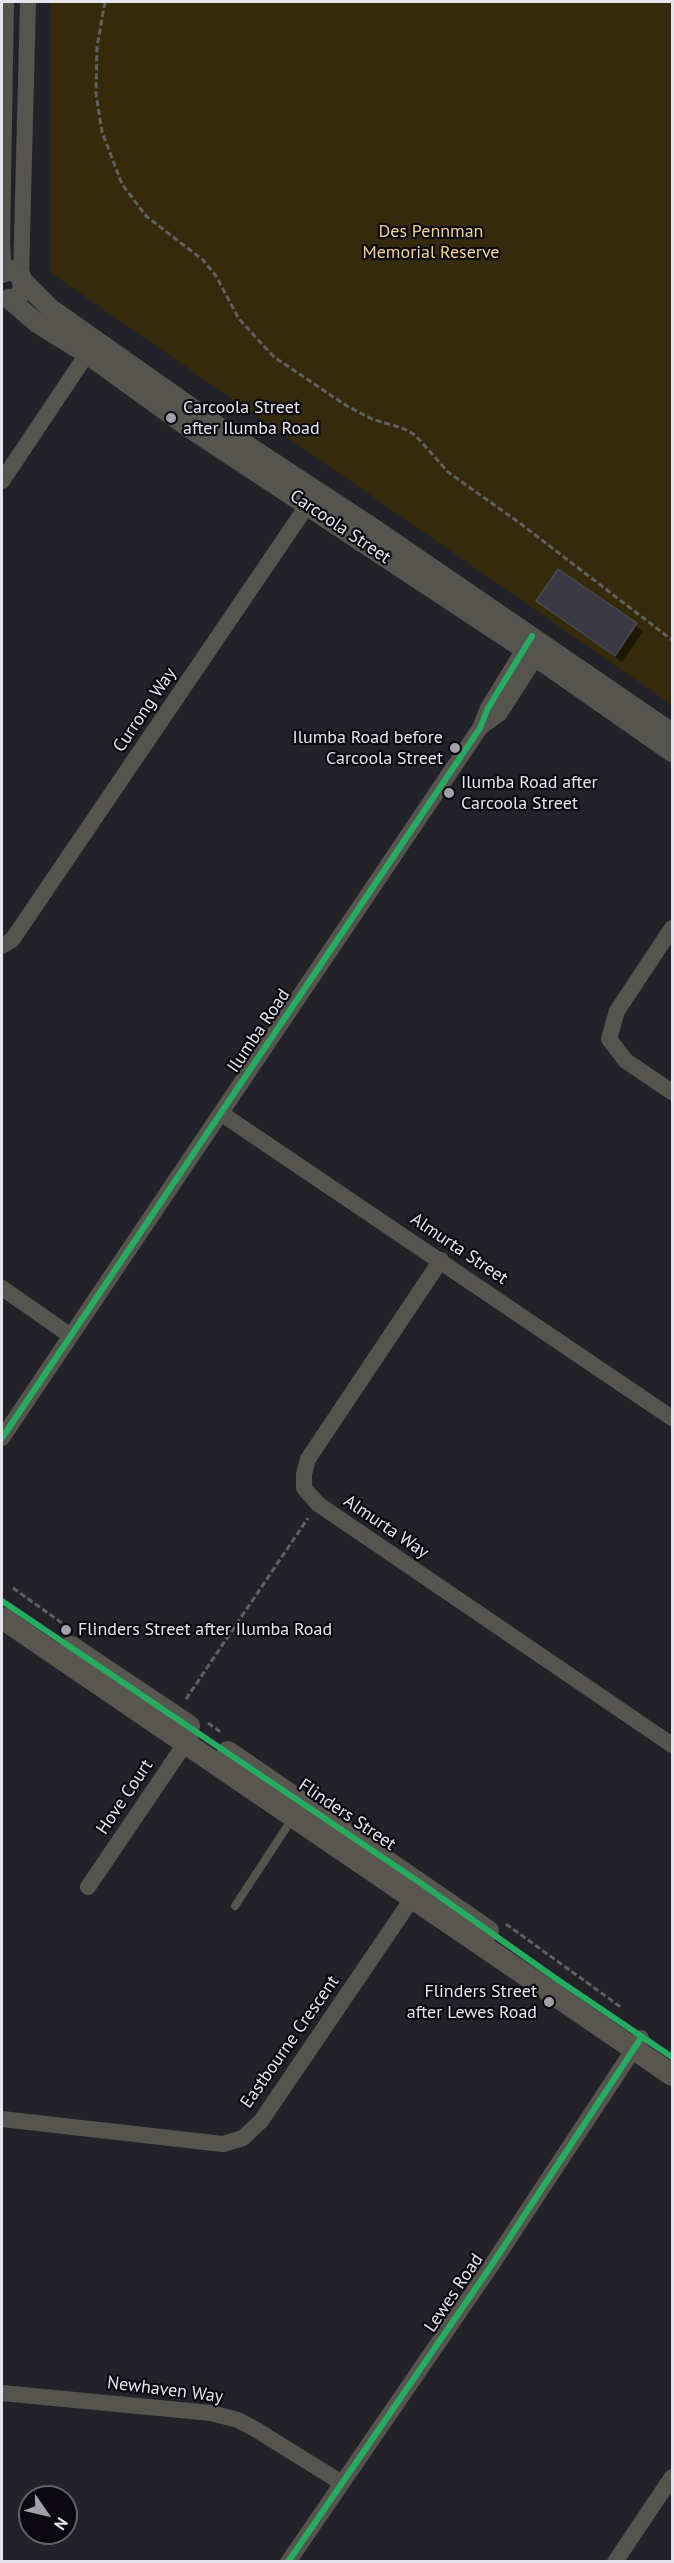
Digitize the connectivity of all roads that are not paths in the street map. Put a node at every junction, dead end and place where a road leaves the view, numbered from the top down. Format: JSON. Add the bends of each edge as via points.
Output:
{"nodes":[{"id":1,"x":6,"y":2,"type":"edge"},
{"id":2,"x":28,"y":2,"type":"edge"},
{"id":3,"x":13,"y":276,"type":"edge"},
{"id":4,"x":5,"y":298,"type":"edge"},
{"id":5,"x":92,"y":347,"type":"junction"},
{"id":6,"x":2,"y":481,"type":"edge"},
{"id":7,"x":312,"y":498,"type":"junction"},
{"id":8,"x":534,"y":647,"type":"junction"},
{"id":9,"x":672,"y":733,"type":"edge"},
{"id":10,"x":672,"y":752,"type":"edge"},
{"id":11,"x":672,"y":928,"type":"edge"},
{"id":12,"x":2,"y":946,"type":"edge"},
{"id":13,"x":672,"y":1092,"type":"edge"},
{"id":14,"x":222,"y":1113,"type":"junction"},
{"id":15,"x":441,"y":1260,"type":"junction"},
{"id":16,"x":2,"y":1288,"type":"edge"},
{"id":17,"x":71,"y":1336,"type":"junction"},
{"id":18,"x":672,"y":1418,"type":"edge"},
{"id":19,"x":2,"y":1438,"type":"edge"},
{"id":20,"x":2,"y":1601,"type":"edge"},
{"id":21,"x":2,"y":1618,"type":"edge"},
{"id":22,"x":190,"y":1736,"type":"junction"},
{"id":23,"x":672,"y":1745,"type":"edge"},
{"id":24,"x":294,"y":1816,"type":"junction"},
{"id":25,"x":254,"y":1858,"type":"dead end"},
{"id":26,"x":262,"y":1864,"type":"junction"},
{"id":27,"x":88,"y":1887,"type":"dead end"},
{"id":28,"x":232,"y":1888,"type":"dead end"},
{"id":29,"x":417,"y":1891,"type":"junction"},
{"id":30,"x":242,"y":1895,"type":"junction"},
{"id":31,"x":235,"y":1906,"type":"dead end"},
{"id":32,"x":638,"y":2043,"type":"junction"},
{"id":33,"x":672,"y":2057,"type":"edge"},
{"id":34,"x":672,"y":2075,"type":"edge"},
{"id":35,"x":2,"y":2119,"type":"edge"},
{"id":36,"x":2,"y":2393,"type":"edge"},
{"id":37,"x":672,"y":2477,"type":"edge"},
{"id":38,"x":342,"y":2483,"type":"junction"},
{"id":39,"x":288,"y":2562,"type":"edge"},
{"id":40,"x":615,"y":2562,"type":"edge"}],
"edges":[{"from":1,"to":3,"type":"street","via":[[2,244]]},
{"from":2,"to":3,"type":"street"},
{"from":3,"to":4,"type":"street","via":[[20,294]]},
{"from":3,"to":5,"type":"street","name":"Carcoola Street"},
{"from":4,"to":5,"type":"street","name":"Carcoola Street","via":[[38,323]]},
{"from":5,"to":6,"type":"street"},
{"from":5,"to":7,"type":"street","name":"Carcoola Street"},
{"from":7,"to":8,"type":"street","name":"Carcoola Street"},
{"from":7,"to":12,"type":"street","name":"Currong Way","via":[[12,940]]},
{"from":8,"to":9,"type":"street","name":"Carcoola Street"},
{"from":8,"to":10,"type":"street","name":"Carcoola Street"},
{"from":8,"to":14,"type":"street","name":"Ilumba Road","via":[[488,708],[480,728]]},
{"from":11,"to":13,"type":"street","via":[[616,1011],[609,1039],[626,1061]]},
{"from":14,"to":15,"type":"street","name":"Almurta Street"},
{"from":14,"to":17,"type":"street","name":"Ilumba Road"},
{"from":15,"to":18,"type":"street","name":"Almurta Street"},
{"from":15,"to":23,"type":"street","name":"Almurta Way","via":[[308,1459],[304,1488],[318,1504]]},
{"from":16,"to":17,"type":"street"},
{"from":17,"to":19,"type":"street","name":"Ilumba Road"},
{"from":20,"to":22,"type":"main road","name":"Flinders Street"},
{"from":21,"to":22,"type":"main road","name":"Flinders Street"},
{"from":22,"to":24,"type":"main road","name":"Flinders Street"},
{"from":22,"to":27,"type":"street","name":"Hove Court"},
{"from":22,"to":29,"type":"main road","name":"Flinders Street"},
{"from":24,"to":26,"type":"lane"},
{"from":24,"to":29,"type":"main road","name":"Flinders Street"},
{"from":25,"to":26,"type":"lane"},
{"from":26,"to":30,"type":"lane"},
{"from":28,"to":30,"type":"lane"},
{"from":29,"to":32,"type":"main road","name":"Flinders Street"},
{"from":29,"to":35,"type":"street","name":"Eastbourne Crescent","via":[[261,2121],[243,2138],[223,2144]]},
{"from":30,"to":31,"type":"lane"},
{"from":32,"to":33,"type":"main road","name":"Flinders Street"},
{"from":32,"to":34,"type":"main road","name":"Flinders Street"},
{"from":32,"to":38,"type":"street","name":"Lewes Road"},
{"from":36,"to":38,"type":"street","name":"Newhaven Way","via":[[220,2415],[255,2429]]},
{"from":37,"to":40,"type":"street"},
{"from":38,"to":39,"type":"street","name":"Lewes Road"}]}
